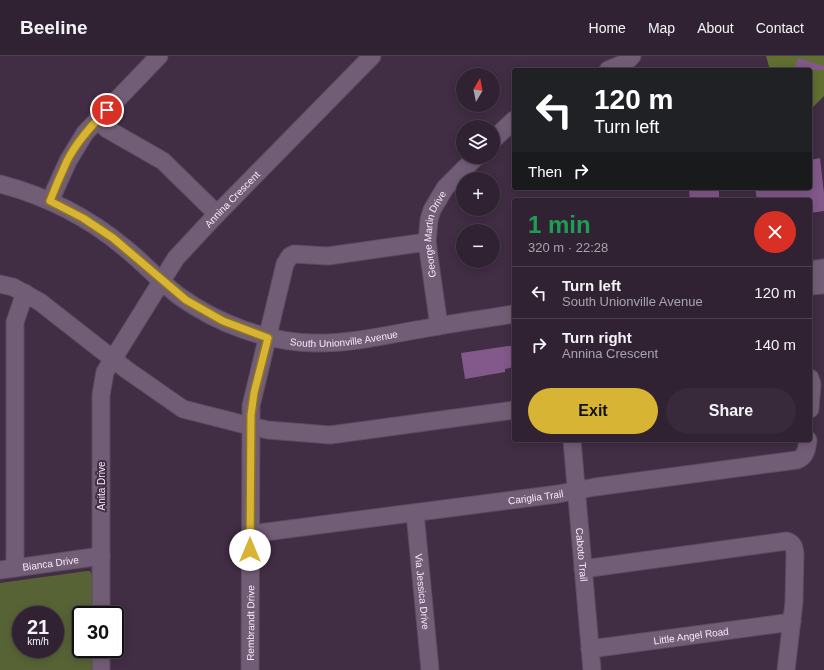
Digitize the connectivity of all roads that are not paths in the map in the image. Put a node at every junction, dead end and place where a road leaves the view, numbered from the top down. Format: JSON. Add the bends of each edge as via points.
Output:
{"nodes":[{"id":1,"x":159,"y":56,"type":"edge"},
{"id":2,"x":372,"y":56,"type":"edge"},
{"id":3,"x":632,"y":56,"type":"edge"},
{"id":4,"x":613,"y":68,"type":"edge"},
{"id":5,"x":97,"y":120,"type":"junction"},
{"id":6,"x":512,"y":122,"type":"edge"},
{"id":7,"x":500,"y":133,"type":"edge"},
{"id":8,"x":469,"y":164,"type":"edge"},
{"id":9,"x":0,"y":184,"type":"edge"},
{"id":10,"x":50,"y":201,"type":"junction"},
{"id":11,"x":217,"y":214,"type":"junction"},
{"id":12,"x":427,"y":242,"type":"junction"},
{"id":13,"x":824,"y":268,"type":"edge"},
{"id":14,"x":812,"y":270,"type":"edge"},
{"id":15,"x":161,"y":280,"type":"junction"},
{"id":16,"x":0,"y":284,"type":"edge"},
{"id":17,"x":824,"y":285,"type":"edge"},
{"id":18,"x":812,"y":286,"type":"edge"},
{"id":19,"x":25,"y":293,"type":"junction"},
{"id":20,"x":512,"y":314,"type":"edge"},
{"id":21,"x":439,"y":326,"type":"junction"},
{"id":22,"x":268,"y":338,"type":"junction"},
{"id":23,"x":113,"y":359,"type":"junction"},
{"id":24,"x":512,"y":410,"type":"edge"},
{"id":25,"x":250,"y":426,"type":"junction"},
{"id":26,"x":572,"y":442,"type":"edge"},
{"id":27,"x":808,"y":442,"type":"edge"},
{"id":28,"x":577,"y":490,"type":"junction"},
{"id":29,"x":415,"y":513,"type":"junction"},
{"id":30,"x":250,"y":534,"type":"junction"},
{"id":31,"x":101,"y":556,"type":"junction"},
{"id":32,"x":8,"y":569,"type":"edge"},
{"id":33,"x":584,"y":569,"type":"junction"},
{"id":34,"x":101,"y":606,"type":"edge"},
{"id":35,"x":792,"y":622,"type":"junction"},
{"id":36,"x":590,"y":649,"type":"junction"},
{"id":37,"x":101,"y":658,"type":"edge"},
{"id":38,"x":101,"y":670,"type":"edge"},
{"id":39,"x":250,"y":670,"type":"edge"},
{"id":40,"x":430,"y":670,"type":"edge"},
{"id":41,"x":592,"y":670,"type":"edge"},
{"id":42,"x":786,"y":670,"type":"edge"}],
"edges":[{"from":1,"to":5,"type":"street"},
{"from":2,"to":11,"type":"street","name":"Annina Crescent"},
{"from":3,"to":4,"type":"street","via":[[625,63]]},
{"from":5,"to":10,"type":"street","via":[[85,133],[68,161]]},
{"from":5,"to":11,"type":"street","via":[[107,129],[163,161]]},
{"from":6,"to":7,"type":"street"},
{"from":8,"to":12,"type":"street","name":"George Martin Drive","via":[[445,188],[432,210]]},
{"from":9,"to":10,"type":"street","name":"South Unionville Avenue"},
{"from":10,"to":15,"type":"street","name":"South Unionville Avenue","via":[[83,218],[113,238]]},
{"from":11,"to":15,"type":"street","name":"Annina Crescent","via":[[176,258]]},
{"from":12,"to":21,"type":"street","name":"George Martin Drive"},
{"from":12,"to":22,"type":"street","name":"Rembrandt Drive","via":[[344,254],[290,256],[283,268]]},
{"from":13,"to":14,"type":"street"},
{"from":15,"to":22,"type":"street","name":"South Unionville Avenue","via":[[208,314]]},
{"from":15,"to":23,"type":"street","name":"Annina Crescent"},
{"from":16,"to":19,"type":"street"},
{"from":17,"to":18,"type":"street"},
{"from":19,"to":23,"type":"street"},
{"from":19,"to":32,"type":"street","via":[[15,322]]},
{"from":20,"to":21,"type":"street","name":"South Unionville Avenue"},
{"from":21,"to":22,"type":"street","name":"South Unionville Avenue","via":[[332,342],[314,343]]},
{"from":22,"to":25,"type":"street","name":"Rembrandt Drive","via":[[251,406]]},
{"from":23,"to":25,"type":"street","via":[[184,409]]},
{"from":23,"to":31,"type":"street","name":"Anita Drive","via":[[105,372],[101,395]]},
{"from":24,"to":25,"type":"street","via":[[330,435]]},
{"from":25,"to":30,"type":"street","name":"Rembrandt Drive"},
{"from":26,"to":28,"type":"street","name":"Caboto Trail"},
{"from":27,"to":28,"type":"street","name":"Cariglia Trail","via":[[807,450],[802,458],[797,460]]},
{"from":28,"to":29,"type":"street","name":"Cariglia Trail"},
{"from":28,"to":33,"type":"street","name":"Caboto Trail"},
{"from":29,"to":30,"type":"street","name":"Cariglia Trail"},
{"from":29,"to":40,"type":"street","name":"Via Jessica Drive"},
{"from":30,"to":39,"type":"street","name":"Rembrandt Drive"},
{"from":31,"to":32,"type":"street","name":"Bianca Drive"},
{"from":31,"to":34,"type":"street","name":"Anita Drive"},
{"from":33,"to":35,"type":"street","via":[[787,541],[792,543],[795,554]]},
{"from":33,"to":36,"type":"street","name":"Caboto Trail"},
{"from":35,"to":36,"type":"street","name":"Little Angel Road"},
{"from":35,"to":42,"type":"street"},
{"from":36,"to":41,"type":"street","name":"Caboto Trail"},
{"from":37,"to":38,"type":"street"}]}
